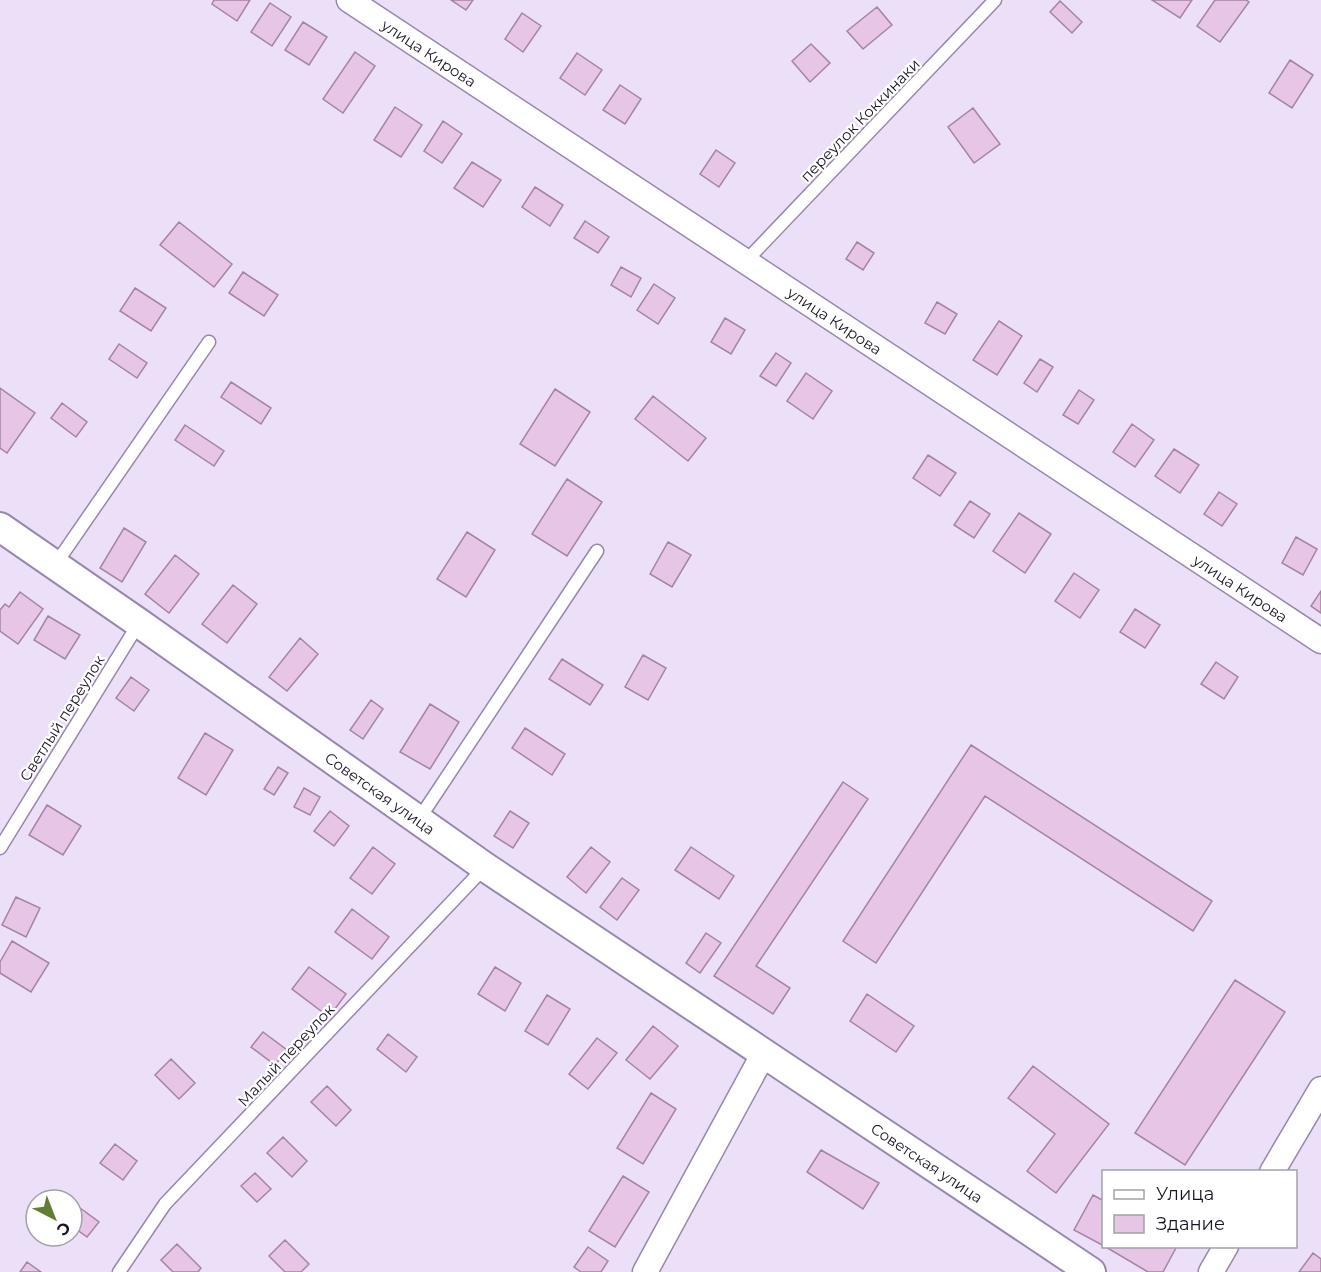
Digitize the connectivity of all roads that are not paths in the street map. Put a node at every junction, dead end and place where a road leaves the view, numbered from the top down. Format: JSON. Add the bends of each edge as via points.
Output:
{"nodes":[{"id":1,"x":349,"y":0,"type":"edge"},
{"id":2,"x":995,"y":0,"type":"edge"},
{"id":3,"x":746,"y":261,"type":"junction"},
{"id":4,"x":209,"y":342,"type":"dead end"},
{"id":5,"x":0,"y":527,"type":"edge"},
{"id":6,"x":597,"y":551,"type":"dead end"},
{"id":7,"x":55,"y":565,"type":"junction"},
{"id":8,"x":139,"y":623,"type":"junction"},
{"id":9,"x":1321,"y":641,"type":"edge"},
{"id":10,"x":419,"y":819,"type":"junction"},
{"id":11,"x":11,"y":829,"type":"junction"},
{"id":12,"x":0,"y":838,"type":"edge"},
{"id":13,"x":0,"y":848,"type":"edge"},
{"id":14,"x":485,"y":867,"type":"junction"},
{"id":15,"x":764,"y":1053,"type":"junction"},
{"id":16,"x":1321,"y":1089,"type":"edge"},
{"id":17,"x":1273,"y":1170,"type":"edge"},
{"id":18,"x":1225,"y":1248,"type":"edge"},
{"id":19,"x":119,"y":1272,"type":"edge"},
{"id":20,"x":645,"y":1272,"type":"edge"},
{"id":21,"x":1090,"y":1272,"type":"edge"},
{"id":22,"x":1211,"y":1272,"type":"edge"}],
"edges":[{"from":1,"to":3,"type":"street","name":"улица Кирова"},
{"from":2,"to":3,"type":"lane","name":"переулок Коккинаки"},
{"from":3,"to":9,"type":"street","name":"улица Кирова"},
{"from":4,"to":7,"type":"lane"},
{"from":5,"to":7,"type":"street","name":"Советская улица"},
{"from":6,"to":10,"type":"lane"},
{"from":7,"to":8,"type":"street","name":"Советская улица"},
{"from":8,"to":10,"type":"street","name":"Советская улица"},
{"from":8,"to":11,"type":"lane","name":"Светлый переулок"},
{"from":10,"to":14,"type":"street","name":"Советская улица"},
{"from":11,"to":12,"type":"lane","name":"Светлый переулок"},
{"from":11,"to":13,"type":"lane","name":"Светлый переулок"},
{"from":14,"to":15,"type":"street","name":"Советская улица"},
{"from":14,"to":19,"type":"lane","name":"Малый переулок","via":[[165,1204]]},
{"from":15,"to":20,"type":"street"},
{"from":15,"to":21,"type":"street","name":"Советская улица"},
{"from":16,"to":17,"type":"street"},
{"from":18,"to":22,"type":"street"}]}
